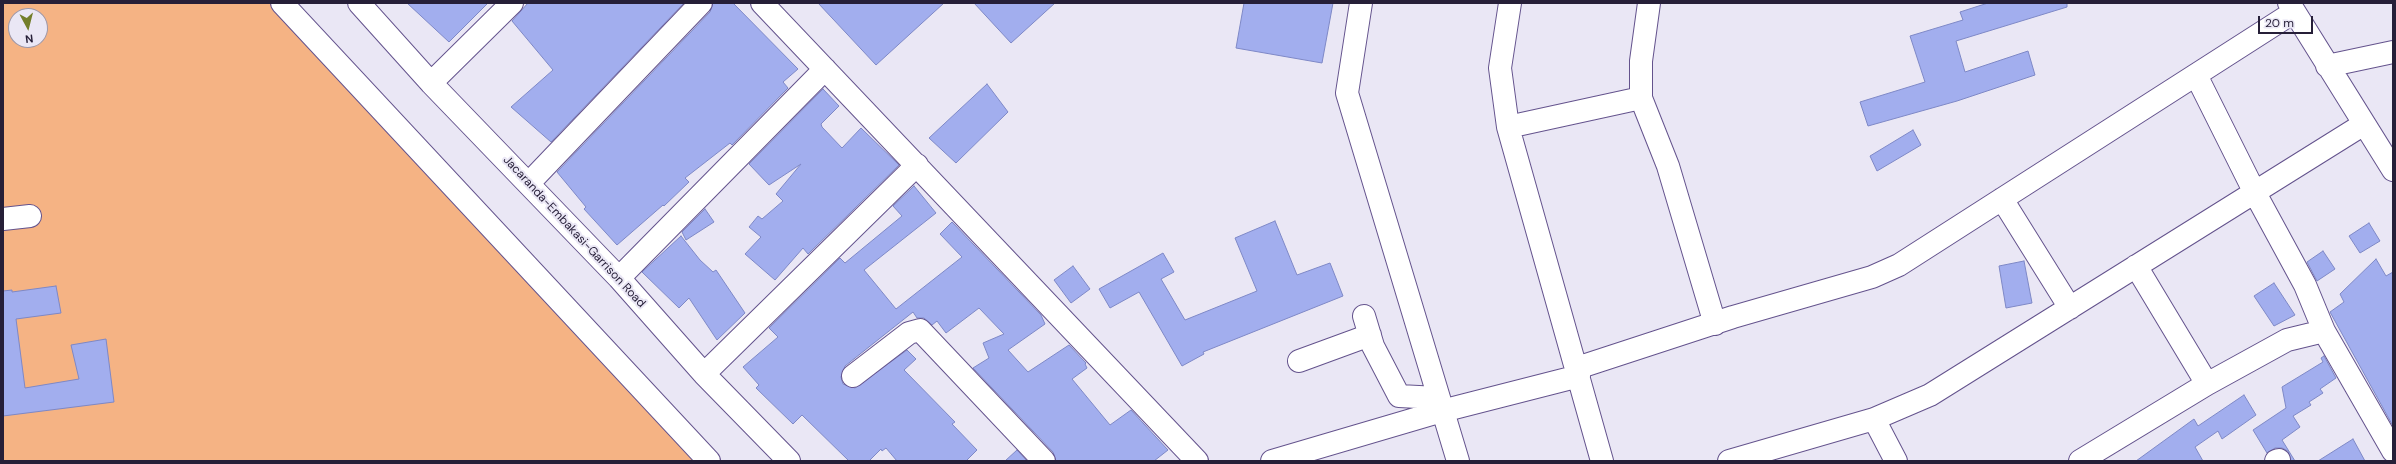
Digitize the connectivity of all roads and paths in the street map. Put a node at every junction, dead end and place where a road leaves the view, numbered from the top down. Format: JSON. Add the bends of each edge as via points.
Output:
{"nodes":[{"id":1,"x":282,"y":3,"type":"edge"},
{"id":2,"x":359,"y":3,"type":"edge"},
{"id":3,"x":512,"y":3,"type":"edge"},
{"id":4,"x":701,"y":3,"type":"edge"},
{"id":5,"x":762,"y":3,"type":"edge"},
{"id":6,"x":1361,"y":3,"type":"edge"},
{"id":7,"x":1510,"y":3,"type":"edge"},
{"id":8,"x":1649,"y":3,"type":"edge"},
{"id":9,"x":2291,"y":8,"type":"edge"},
{"id":10,"x":2393,"y":52,"type":"edge"},
{"id":11,"x":2327,"y":66,"type":"junction"},
{"id":12,"x":825,"y":69,"type":"junction"},
{"id":13,"x":2196,"y":75,"type":"junction"},
{"id":14,"x":431,"y":83,"type":"junction"},
{"id":15,"x":1641,"y":98,"type":"junction"},
{"id":16,"x":2364,"y":124,"type":"junction"},
{"id":17,"x":1508,"y":127,"type":"junction"},
{"id":18,"x":2391,"y":164,"type":"edge"},
{"id":19,"x":917,"y":165,"type":"junction"},
{"id":20,"x":529,"y":183,"type":"junction"},
{"id":21,"x":2255,"y":193,"type":"junction"},
{"id":22,"x":2002,"y":199,"type":"junction"},
{"id":23,"x":30,"y":216,"type":"dead end"},
{"id":24,"x":3,"y":219,"type":"edge"},
{"id":25,"x":2136,"y":266,"type":"junction"},
{"id":26,"x":619,"y":278,"type":"junction"},
{"id":27,"x":2070,"y":308,"type":"junction"},
{"id":28,"x":1715,"y":324,"type":"junction"},
{"id":29,"x":2324,"y":331,"type":"junction"},
{"id":30,"x":1299,"y":361,"type":"dead end"},
{"id":31,"x":1578,"y":372,"type":"junction"},
{"id":32,"x":704,"y":374,"type":"junction"},
{"id":33,"x":853,"y":376,"type":"dead end"},
{"id":34,"x":2207,"y":384,"type":"junction"},
{"id":35,"x":1440,"y":405,"type":"junction"},
{"id":36,"x":1874,"y":419,"type":"junction"},
{"id":37,"x":2393,"y":451,"type":"edge"},
{"id":38,"x":1187,"y":458,"type":"edge"},
{"id":39,"x":709,"y":461,"type":"edge"},
{"id":40,"x":789,"y":461,"type":"edge"},
{"id":41,"x":1044,"y":461,"type":"edge"},
{"id":42,"x":1272,"y":461,"type":"edge"},
{"id":43,"x":1458,"y":461,"type":"edge"},
{"id":44,"x":1602,"y":461,"type":"edge"},
{"id":45,"x":1729,"y":461,"type":"edge"},
{"id":46,"x":1896,"y":461,"type":"edge"},
{"id":47,"x":2080,"y":461,"type":"edge"}],
"edges":[{"from":1,"to":39,"type":"street"},
{"from":2,"to":14,"type":"street","name":"Jacaranda-Embakasi-Garrison Road"},
{"from":3,"to":14,"type":"street"},
{"from":4,"to":20,"type":"street"},
{"from":5,"to":12,"type":"street"},
{"from":6,"to":35,"type":"street","via":[[1347,93]]},
{"from":7,"to":17,"type":"street","via":[[1500,68]]},
{"from":8,"to":15,"type":"street","via":[[1643,34]]},
{"from":9,"to":11,"type":"street"},
{"from":9,"to":13,"type":"street"},
{"from":10,"to":11,"type":"street"},
{"from":11,"to":16,"type":"street"},
{"from":12,"to":19,"type":"street"},
{"from":12,"to":26,"type":"street"},
{"from":13,"to":21,"type":"street"},
{"from":13,"to":22,"type":"street"},
{"from":14,"to":20,"type":"street","name":"Jacaranda-Embakasi-Garrison Road"},
{"from":15,"to":17,"type":"street"},
{"from":15,"to":28,"type":"street","via":[[1668,166]]},
{"from":16,"to":18,"type":"street"},
{"from":16,"to":21,"type":"street"},
{"from":17,"to":31,"type":"street"},
{"from":19,"to":32,"type":"street"},
{"from":19,"to":38,"type":"street"},
{"from":20,"to":26,"type":"street","name":"Jacaranda-Embakasi-Garrison Road"},
{"from":21,"to":25,"type":"street"},
{"from":21,"to":29,"type":"street","via":[[2305,285]]},
{"from":22,"to":27,"type":"street"},
{"from":22,"to":28,"type":"street","via":[[1899,265],[1872,277]]},
{"from":23,"to":24,"type":"street"},
{"from":25,"to":27,"type":"street"},
{"from":25,"to":34,"type":"street"},
{"from":26,"to":32,"type":"street","name":"Jacaranda-Embakasi-Garrison Road"},
{"from":27,"to":36,"type":"street","via":[[1930,395]]},
{"from":28,"to":31,"type":"street"},
{"from":29,"to":34,"type":"street","via":[[2287,340]]},
{"from":29,"to":37,"type":"street"},
{"from":30,"to":35,"type":"street","via":[[1367,326],[1373,346],[1399,396]]},
{"from":31,"to":35,"type":"street"},
{"from":31,"to":44,"type":"street"},
{"from":32,"to":40,"type":"street","name":"Jacaranda-Embakasi-Garrison Road"},
{"from":33,"to":41,"type":"street","via":[[909,333],[920,330]]},
{"from":34,"to":47,"type":"street"},
{"from":35,"to":42,"type":"street"},
{"from":35,"to":43,"type":"street"},
{"from":36,"to":45,"type":"street"},
{"from":36,"to":46,"type":"street"}]}
